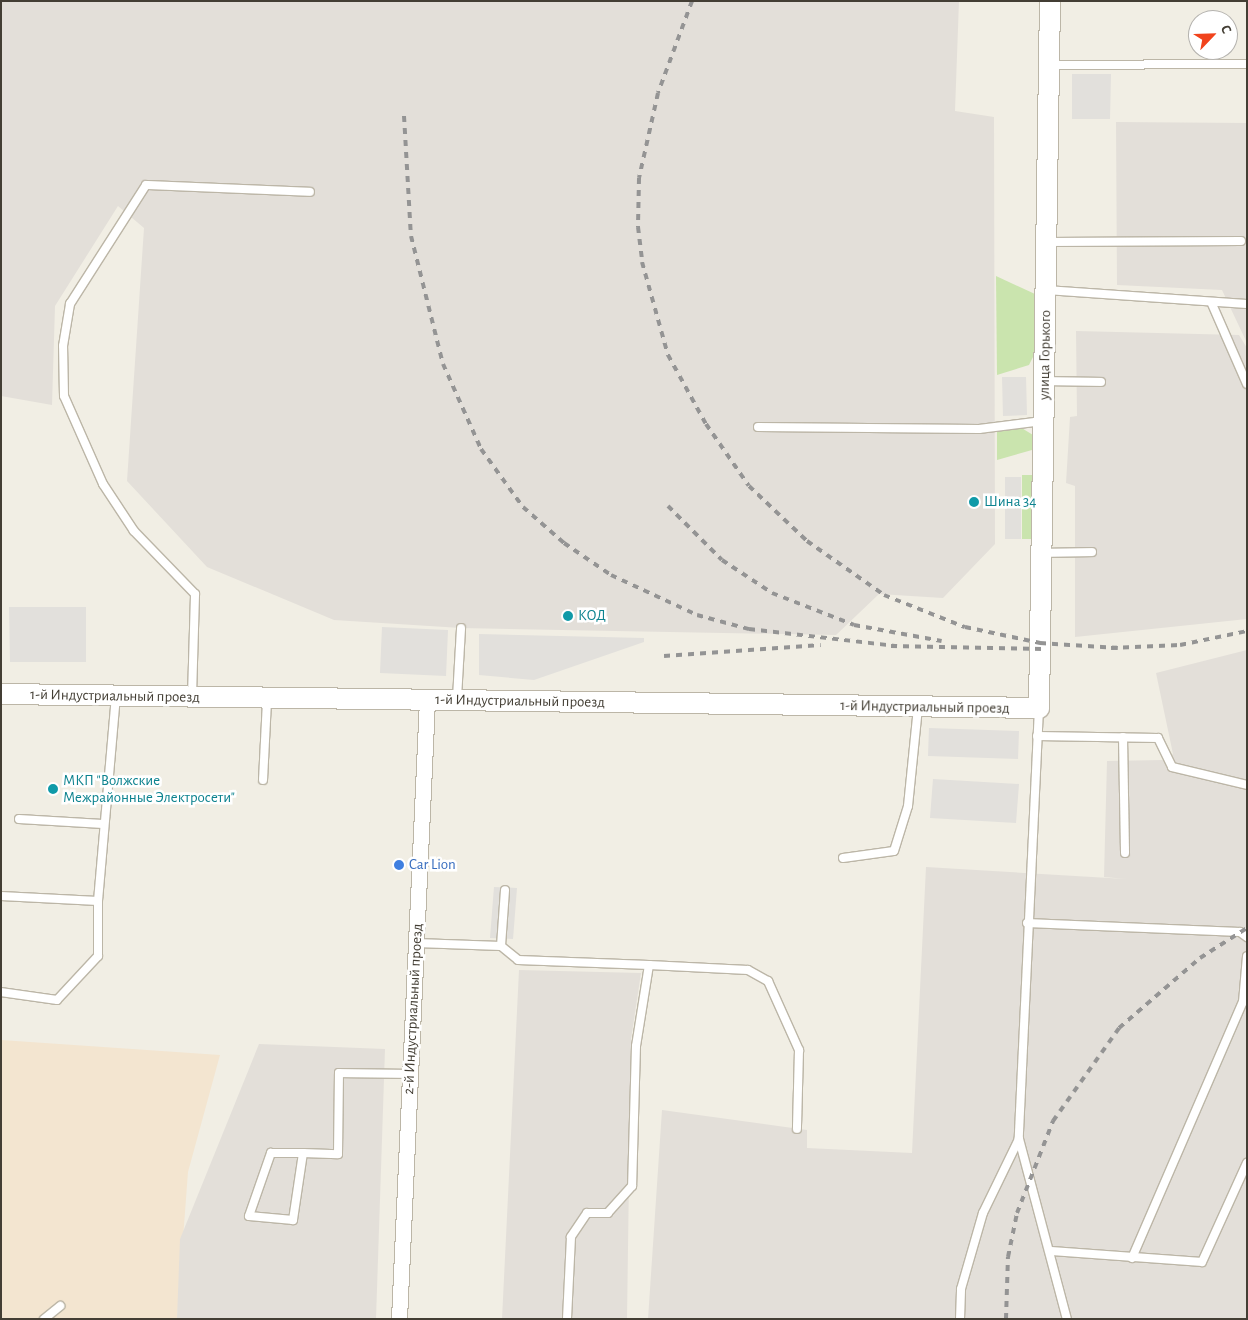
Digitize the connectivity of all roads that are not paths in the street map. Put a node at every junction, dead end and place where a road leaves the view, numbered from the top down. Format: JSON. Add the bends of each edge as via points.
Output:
{"nodes":[{"id":1,"x":1050,"y":1,"type":"edge"},
{"id":2,"x":1247,"y":64,"type":"edge"},
{"id":3,"x":1050,"y":65,"type":"junction"},
{"id":4,"x":310,"y":192,"type":"dead end"},
{"id":5,"x":1241,"y":241,"type":"dead end"},
{"id":6,"x":1046,"y":242,"type":"junction"},
{"id":7,"x":1046,"y":290,"type":"junction"},
{"id":8,"x":1212,"y":304,"type":"junction"},
{"id":9,"x":1247,"y":304,"type":"edge"},
{"id":10,"x":1044,"y":381,"type":"junction"},
{"id":11,"x":1101,"y":382,"type":"dead end"},
{"id":12,"x":1247,"y":384,"type":"edge"},
{"id":13,"x":1044,"y":421,"type":"junction"},
{"id":14,"x":758,"y":427,"type":"dead end"},
{"id":15,"x":1092,"y":552,"type":"dead end"},
{"id":16,"x":1041,"y":553,"type":"junction"},
{"id":17,"x":461,"y":628,"type":"dead end"},
{"id":18,"x":1,"y":694,"type":"edge"},
{"id":19,"x":116,"y":696,"type":"junction"},
{"id":20,"x":192,"y":697,"type":"junction"},
{"id":21,"x":267,"y":698,"type":"junction"},
{"id":22,"x":427,"y":700,"type":"junction"},
{"id":23,"x":457,"y":700,"type":"junction"},
{"id":24,"x":918,"y":707,"type":"junction"},
{"id":25,"x":1039,"y":708,"type":"junction"},
{"id":26,"x":1037,"y":736,"type":"junction"},
{"id":27,"x":1123,"y":737,"type":"junction"},
{"id":28,"x":263,"y":780,"type":"dead end"},
{"id":29,"x":1247,"y":785,"type":"edge"},
{"id":30,"x":19,"y":819,"type":"dead end"},
{"id":31,"x":103,"y":824,"type":"junction"},
{"id":32,"x":1125,"y":853,"type":"dead end"},
{"id":33,"x":843,"y":858,"type":"dead end"},
{"id":34,"x":505,"y":890,"type":"dead end"},
{"id":35,"x":1,"y":896,"type":"edge"},
{"id":36,"x":98,"y":902,"type":"junction"},
{"id":37,"x":1027,"y":923,"type":"junction"},
{"id":38,"x":1247,"y":937,"type":"edge"},
{"id":39,"x":416,"y":943,"type":"junction"},
{"id":40,"x":501,"y":946,"type":"junction"},
{"id":41,"x":1247,"y":956,"type":"edge"},
{"id":42,"x":650,"y":965,"type":"junction"},
{"id":43,"x":1,"y":992,"type":"edge"},
{"id":44,"x":410,"y":1074,"type":"junction"},
{"id":45,"x":797,"y":1129,"type":"dead end"},
{"id":46,"x":1019,"y":1139,"type":"junction"},
{"id":47,"x":303,"y":1153,"type":"junction"},
{"id":48,"x":1247,"y":1163,"type":"edge"},
{"id":49,"x":1052,"y":1251,"type":"junction"},
{"id":50,"x":1132,"y":1258,"type":"junction"},
{"id":51,"x":60,"y":1306,"type":"dead end"},
{"id":52,"x":44,"y":1319,"type":"edge"},
{"id":53,"x":399,"y":1319,"type":"edge"},
{"id":54,"x":567,"y":1319,"type":"edge"},
{"id":55,"x":960,"y":1319,"type":"edge"},
{"id":56,"x":1067,"y":1319,"type":"edge"}],
"edges":[{"from":1,"to":3,"type":"street","name":"улица Горького"},
{"from":2,"to":3,"type":"lane"},
{"from":3,"to":6,"type":"street","name":"улица Горького"},
{"from":4,"to":20,"type":"lane","via":[[146,185],[70,304],[63,346],[64,396],[102,484],[134,531],[195,594]]},
{"from":5,"to":6,"type":"lane"},
{"from":6,"to":7,"type":"street","name":"улица Горького"},
{"from":7,"to":8,"type":"lane"},
{"from":7,"to":10,"type":"street","name":"улица Горького"},
{"from":8,"to":9,"type":"lane"},
{"from":8,"to":12,"type":"lane"},
{"from":10,"to":11,"type":"lane"},
{"from":10,"to":13,"type":"street","name":"улица Горького"},
{"from":13,"to":14,"type":"lane","via":[[979,429]]},
{"from":13,"to":16,"type":"street","name":"улица Горького"},
{"from":15,"to":16,"type":"lane"},
{"from":16,"to":25,"type":"street","name":"улица Горького"},
{"from":17,"to":23,"type":"lane"},
{"from":18,"to":19,"type":"street","name":"1-й Индустриальный проезд"},
{"from":19,"to":20,"type":"street","name":"1-й Индустриальный проезд"},
{"from":19,"to":31,"type":"lane"},
{"from":20,"to":21,"type":"street","name":"1-й Индустриальный проезд"},
{"from":21,"to":22,"type":"street","name":"1-й Индустриальный проезд"},
{"from":21,"to":28,"type":"lane"},
{"from":22,"to":23,"type":"street","name":"1-й Индустриальный проезд"},
{"from":22,"to":39,"type":"street","name":"2-й Индустриальный проезд"},
{"from":23,"to":24,"type":"street","name":"1-й Индустриальный проезд"},
{"from":24,"to":25,"type":"street","name":"1-й Индустриальный проезд"},
{"from":24,"to":33,"type":"lane","via":[[908,806],[894,851]]},
{"from":25,"to":26,"type":"lane"},
{"from":26,"to":27,"type":"lane"},
{"from":26,"to":37,"type":"lane"},
{"from":27,"to":29,"type":"lane","via":[[1158,738],[1172,767]]},
{"from":27,"to":32,"type":"lane"},
{"from":30,"to":31,"type":"lane"},
{"from":31,"to":36,"type":"lane"},
{"from":34,"to":40,"type":"lane"},
{"from":35,"to":36,"type":"lane"},
{"from":36,"to":43,"type":"lane","via":[[98,956],[57,1000]]},
{"from":37,"to":38,"type":"lane","via":[[1240,932]]},
{"from":37,"to":46,"type":"lane"},
{"from":39,"to":40,"type":"lane"},
{"from":39,"to":44,"type":"street","name":"2-й Индустриальный проезд"},
{"from":40,"to":42,"type":"lane","via":[[518,960]]},
{"from":41,"to":50,"type":"lane","via":[[1243,1002]]},
{"from":42,"to":45,"type":"lane","via":[[748,970],[768,981],[799,1050]]},
{"from":42,"to":54,"type":"lane","via":[[636,1046],[632,1186],[608,1213],[587,1213],[571,1236]]},
{"from":44,"to":47,"type":"lane","via":[[338,1073],[338,1154]]},
{"from":44,"to":53,"type":"street","name":"2-й Индустриальный проезд"},
{"from":46,"to":49,"type":"lane"},
{"from":46,"to":55,"type":"lane","via":[[983,1213],[961,1290]]},
{"from":47,"to":47,"type":"lane","via":[[293,1220],[249,1216],[271,1153]]},
{"from":48,"to":50,"type":"lane","via":[[1202,1262]]},
{"from":49,"to":50,"type":"lane"},
{"from":49,"to":56,"type":"lane"},
{"from":51,"to":52,"type":"lane"}]}
